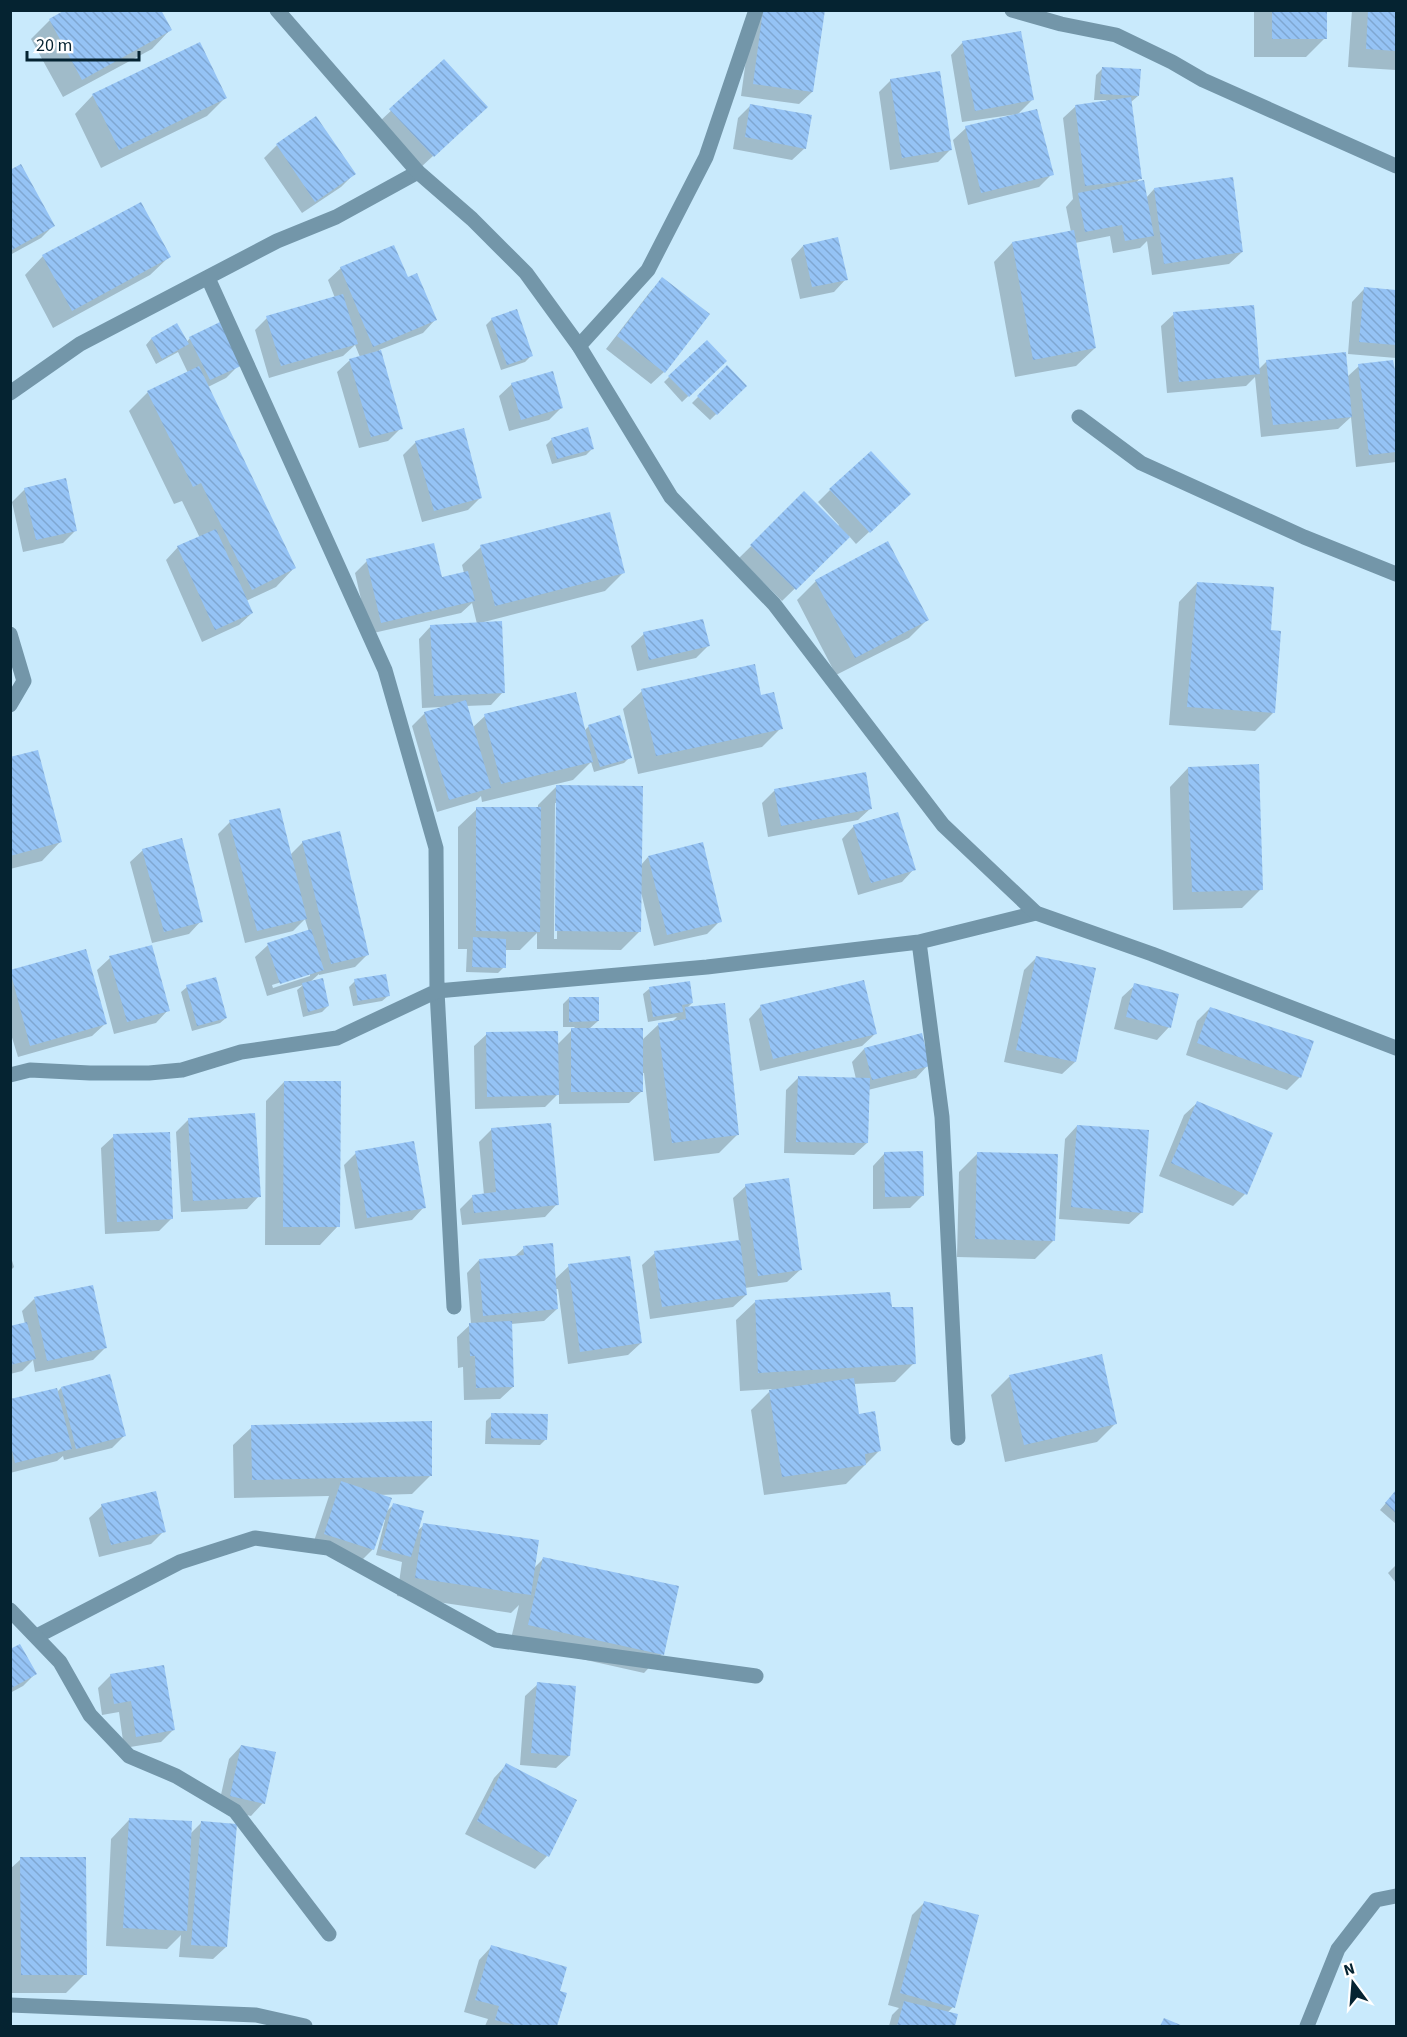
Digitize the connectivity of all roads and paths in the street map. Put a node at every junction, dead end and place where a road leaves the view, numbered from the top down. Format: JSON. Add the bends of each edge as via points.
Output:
{"nodes":[{"id":1,"x":277,"y":10,"type":"edge"},
{"id":2,"x":756,"y":10,"type":"edge"},
{"id":3,"x":1012,"y":10,"type":"edge"},
{"id":4,"x":1396,"y":166,"type":"edge"},
{"id":5,"x":418,"y":172,"type":"junction"},
{"id":6,"x":208,"y":278,"type":"junction"},
{"id":7,"x":579,"y":346,"type":"junction"},
{"id":8,"x":12,"y":389,"type":"edge"},
{"id":9,"x":1079,"y":417,"type":"dead end"},
{"id":10,"x":1396,"y":574,"type":"edge"},
{"id":11,"x":10,"y":634,"type":"edge"},
{"id":12,"x":10,"y":705,"type":"edge"},
{"id":13,"x":1036,"y":913,"type":"junction"},
{"id":14,"x":919,"y":942,"type":"junction"},
{"id":15,"x":437,"y":992,"type":"junction"},
{"id":16,"x":1396,"y":1048,"type":"edge"},
{"id":17,"x":10,"y":1075,"type":"edge"},
{"id":18,"x":454,"y":1307,"type":"dead end"},
{"id":19,"x":958,"y":1438,"type":"dead end"},
{"id":20,"x":10,"y":1610,"type":"edge"},
{"id":21,"x":37,"y":1636,"type":"junction"},
{"id":22,"x":756,"y":1676,"type":"dead end"},
{"id":23,"x":1396,"y":1896,"type":"edge"},
{"id":24,"x":329,"y":1934,"type":"dead end"},
{"id":25,"x":10,"y":2005,"type":"edge"},
{"id":26,"x":304,"y":2026,"type":"edge"},
{"id":27,"x":1306,"y":2026,"type":"edge"}],
"edges":[{"from":1,"to":5,"type":"street"},
{"from":2,"to":7,"type":"street","via":[[706,157],[648,270]]},
{"from":3,"to":4,"type":"street","via":[[1116,35],[1203,80]]},
{"from":5,"to":6,"type":"street","via":[[336,217]]},
{"from":5,"to":7,"type":"street","via":[[526,273]]},
{"from":6,"to":8,"type":"street","via":[[80,344]]},
{"from":6,"to":15,"type":"street","via":[[385,670],[436,848]]},
{"from":7,"to":13,"type":"street","via":[[671,497],[774,604],[943,825]]},
{"from":9,"to":10,"type":"street","via":[[1141,463]]},
{"from":11,"to":12,"type":"street","via":[[24,681]]},
{"from":13,"to":14,"type":"street"},
{"from":13,"to":16,"type":"street"},
{"from":14,"to":15,"type":"street"},
{"from":14,"to":19,"type":"street","via":[[942,1117]]},
{"from":15,"to":17,"type":"street","via":[[337,1038],[241,1052],[182,1070],[30,1070]]},
{"from":15,"to":18,"type":"street"},
{"from":20,"to":21,"type":"street"},
{"from":21,"to":22,"type":"street","via":[[180,1562],[255,1538],[328,1548],[495,1640]]},
{"from":21,"to":24,"type":"street","via":[[60,1662],[90,1715],[129,1756],[176,1776],[235,1811]]},
{"from":23,"to":27,"type":"street","via":[[1377,1900],[1338,1949]]},
{"from":25,"to":26,"type":"street","via":[[256,2015]]}]}
